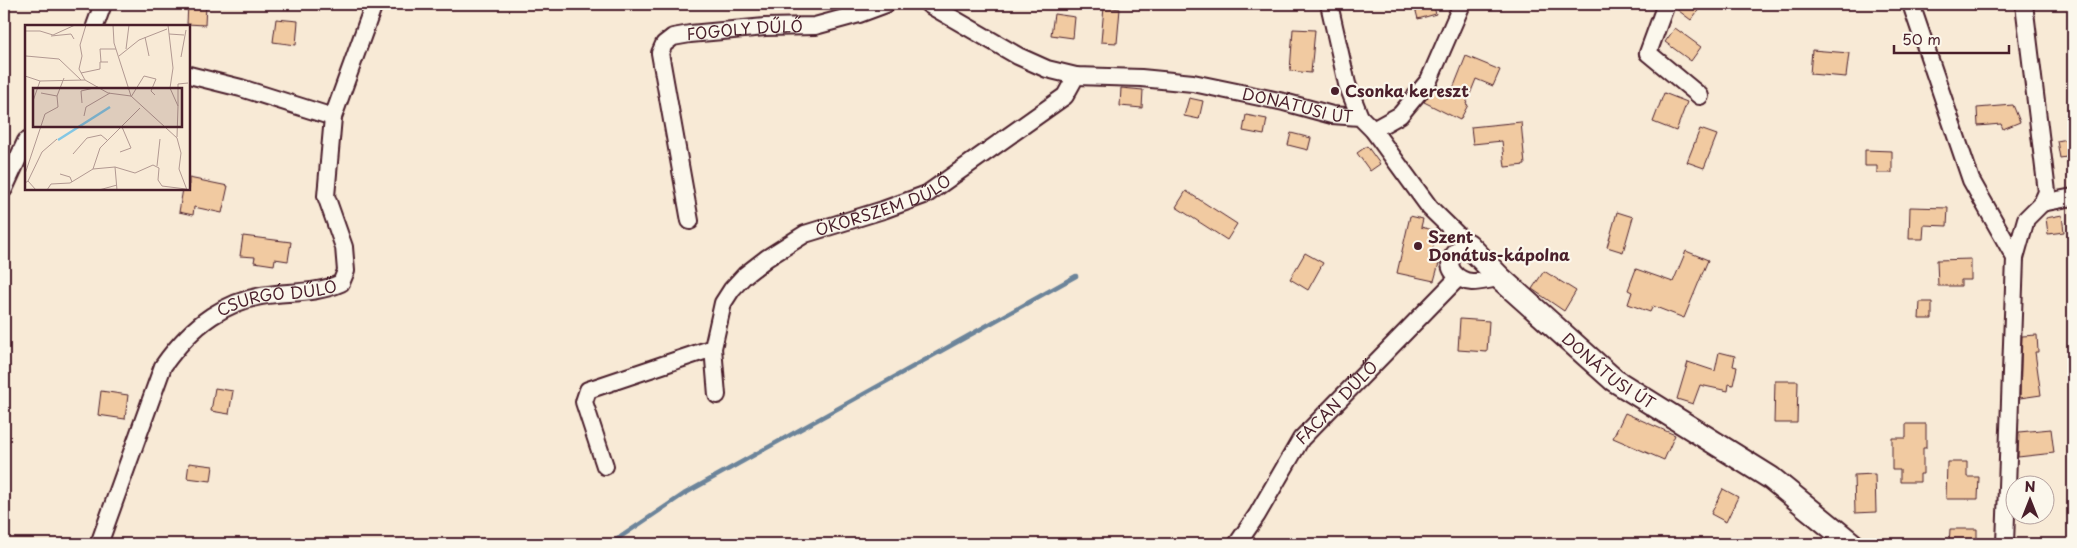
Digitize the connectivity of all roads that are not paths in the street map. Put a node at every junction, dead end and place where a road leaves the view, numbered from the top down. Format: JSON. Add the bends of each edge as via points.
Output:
{"nodes":[{"id":1,"x":103,"y":4,"type":"edge"},
{"id":2,"x":374,"y":4,"type":"edge"},
{"id":3,"x":886,"y":4,"type":"edge"},
{"id":4,"x":928,"y":4,"type":"edge"},
{"id":5,"x":1329,"y":4,"type":"edge"},
{"id":6,"x":1462,"y":4,"type":"edge"},
{"id":7,"x":1666,"y":4,"type":"edge"},
{"id":8,"x":1911,"y":4,"type":"edge"},
{"id":9,"x":2024,"y":4,"type":"edge"},
{"id":10,"x":95,"y":25,"type":"edge"},
{"id":11,"x":190,"y":75,"type":"edge"},
{"id":12,"x":1076,"y":76,"type":"junction"},
{"id":13,"x":1700,"y":96,"type":"dead end"},
{"id":14,"x":333,"y":117,"type":"junction"},
{"id":15,"x":1360,"y":117,"type":"junction"},
{"id":16,"x":1373,"y":130,"type":"junction"},
{"id":17,"x":25,"y":143,"type":"edge"},
{"id":18,"x":4,"y":189,"type":"edge"},
{"id":19,"x":2073,"y":197,"type":"edge"},
{"id":20,"x":2042,"y":203,"type":"junction"},
{"id":21,"x":690,"y":221,"type":"dead end"},
{"id":22,"x":1468,"y":245,"type":"junction"},
{"id":23,"x":2014,"y":258,"type":"junction"},
{"id":24,"x":1457,"y":278,"type":"junction"},
{"id":25,"x":1500,"y":278,"type":"junction"},
{"id":26,"x":713,"y":348,"type":"junction"},
{"id":27,"x":717,"y":395,"type":"dead end"},
{"id":28,"x":605,"y":466,"type":"dead end"},
{"id":29,"x":99,"y":544,"type":"edge"},
{"id":30,"x":1237,"y":544,"type":"edge"},
{"id":31,"x":1852,"y":544,"type":"edge"},
{"id":32,"x":2005,"y":544,"type":"edge"}],
"edges":[{"from":1,"to":10,"type":"street"},
{"from":2,"to":14,"type":"street","name":"CSURGÓ DŰLŐ"},
{"from":3,"to":21,"type":"street","name":"FOGOLY DŰLŐ","via":[[815,26],[690,34],[674,37],[664,44],[660,53]]},
{"from":4,"to":12,"type":"street","name":"DONÁTUSI ÚT","via":[[1018,56],[1047,70]]},
{"from":5,"to":15,"type":"street","via":[[1347,84]]},
{"from":6,"to":16,"type":"street","via":[[1430,80],[1400,115]]},
{"from":7,"to":13,"type":"street","via":[[1648,53]]},
{"from":8,"to":23,"type":"street","via":[[1971,180]]},
{"from":9,"to":20,"type":"street","via":[[2047,192]]},
{"from":11,"to":14,"type":"street"},
{"from":12,"to":15,"type":"street","name":"DONÁTUSI ÚT","via":[[1193,83],[1332,115]]},
{"from":12,"to":26,"type":"street","name":"ÖKÖRSZEM DŰLŐ","via":[[1066,96],[927,194],[805,234],[767,258],[732,288],[723,303]]},
{"from":14,"to":29,"type":"street","name":"CSURGÓ DŰLŐ","via":[[326,196],[344,247],[346,271],[341,283],[328,289],[256,295],[200,323],[179,344],[164,366]]},
{"from":15,"to":16,"type":"street","name":"DONÁTUSI ÚT"},
{"from":16,"to":22,"type":"street","name":"DONÁTUSI ÚT","via":[[1430,208]]},
{"from":17,"to":18,"type":"street"},
{"from":19,"to":20,"type":"street"},
{"from":20,"to":23,"type":"street","via":[[2026,218]]},
{"from":22,"to":24,"type":"street","via":[[1455,252],[1450,261]]},
{"from":22,"to":25,"type":"street","name":"DONÁTUSI ÚT"},
{"from":23,"to":32,"type":"street"},
{"from":24,"to":25,"type":"street","via":[[1472,282]]},
{"from":24,"to":30,"type":"street","name":"FÁCÁN DŰLŐ","via":[[1301,439]]},
{"from":25,"to":31,"type":"street","name":"DONÁTUSI ÚT","via":[[1614,380],[1771,478]]},
{"from":26,"to":27,"type":"street","name":"ÖKÖRSZEM DŰLŐ"},
{"from":26,"to":28,"type":"street","via":[[588,390],[584,402]]}]}
